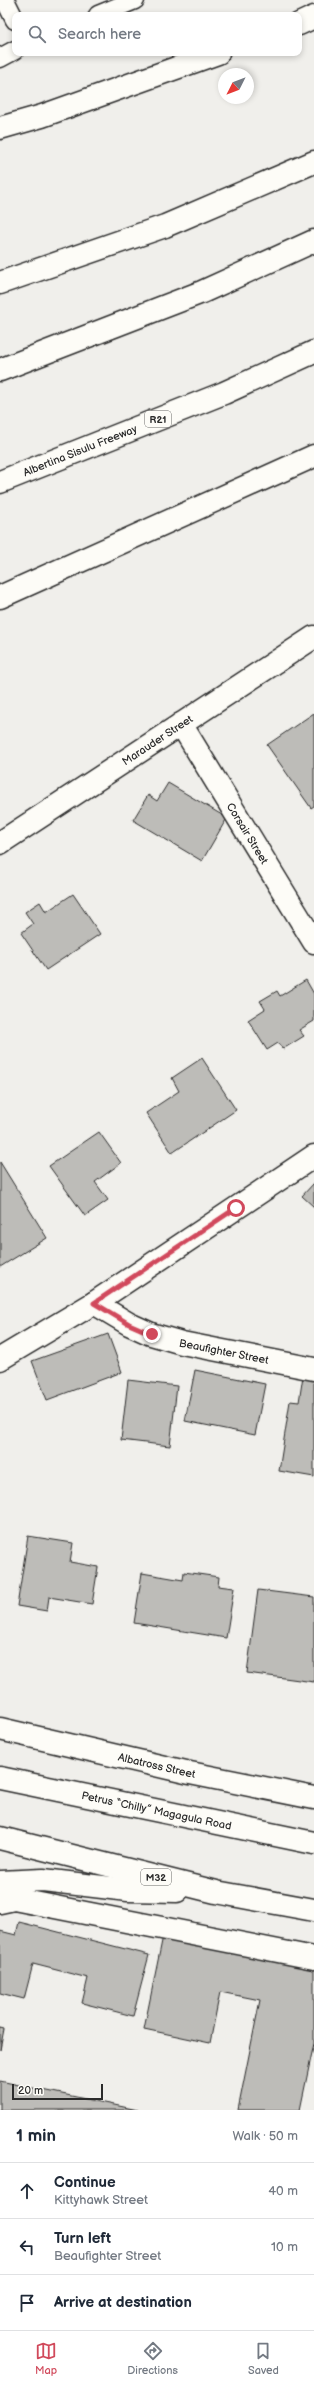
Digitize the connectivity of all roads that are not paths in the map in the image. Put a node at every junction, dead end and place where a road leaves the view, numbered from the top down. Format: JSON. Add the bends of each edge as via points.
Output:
{"nodes":[{"id":1,"x":6,"y":0,"type":"edge"},
{"id":2,"x":135,"y":0,"type":"edge"},
{"id":3,"x":105,"y":12,"type":"edge"},
{"id":4,"x":12,"y":13,"type":"edge"},
{"id":5,"x":314,"y":17,"type":"edge"},
{"id":6,"x":302,"y":23,"type":"edge"},
{"id":7,"x":12,"y":52,"type":"edge"},
{"id":8,"x":210,"y":56,"type":"edge"},
{"id":9,"x":0,"y":58,"type":"edge"},
{"id":10,"x":0,"y":128,"type":"edge"},
{"id":11,"x":314,"y":162,"type":"edge"},
{"id":12,"x":314,"y":241,"type":"edge"},
{"id":13,"x":0,"y":284,"type":"edge"},
{"id":14,"x":314,"y":352,"type":"edge"},
{"id":15,"x":0,"y":370,"type":"edge"},
{"id":16,"x":314,"y":456,"type":"edge"},
{"id":17,"x":0,"y":482,"type":"edge"},
{"id":18,"x":0,"y":597,"type":"edge"},
{"id":19,"x":314,"y":637,"type":"edge"},
{"id":20,"x":181,"y":724,"type":"junction"},
{"id":21,"x":0,"y":843,"type":"edge"},
{"id":22,"x":314,"y":942,"type":"edge"},
{"id":23,"x":314,"y":1156,"type":"edge"},
{"id":24,"x":94,"y":1303,"type":"junction"},
{"id":25,"x":0,"y":1359,"type":"edge"},
{"id":26,"x":314,"y":1370,"type":"edge"},
{"id":27,"x":0,"y":1729,"type":"edge"},
{"id":28,"x":0,"y":1778,"type":"edge"},
{"id":29,"x":314,"y":1798,"type":"edge"},
{"id":30,"x":0,"y":1838,"type":"edge"},
{"id":31,"x":314,"y":1843,"type":"edge"},
{"id":32,"x":0,"y":1882,"type":"edge"},
{"id":33,"x":216,"y":1892,"type":"junction"},
{"id":34,"x":0,"y":1902,"type":"edge"},
{"id":35,"x":314,"y":1910,"type":"edge"},
{"id":36,"x":314,"y":1958,"type":"edge"}],
"edges":[{"from":1,"to":4,"type":"lane"},
{"from":2,"to":3,"type":"lane"},
{"from":5,"to":6,"type":"main road"},
{"from":7,"to":9,"type":"lane"},
{"from":8,"to":10,"type":"main road","via":[[42,116]]},
{"from":11,"to":13,"type":"main road","via":[[165,226]]},
{"from":12,"to":15,"type":"main road","via":[[202,292]]},
{"from":14,"to":17,"type":"main road","name":"Albertina Sisulu Freeway","number":"R21","via":[[224,393]]},
{"from":16,"to":18,"type":"main road"},
{"from":19,"to":20,"type":"main road","name":"Marauder Street"},
{"from":20,"to":21,"type":"main road","name":"Marauder Street"},
{"from":20,"to":22,"type":"main road","name":"Corsair Street"},
{"from":23,"to":24,"type":"main road"},
{"from":24,"to":25,"type":"main road"},
{"from":24,"to":26,"type":"main road","name":"Beaufighter Street","via":[[129,1324],[152,1334],[182,1343]]},
{"from":27,"to":29,"type":"main road","name":"Albatross Street","via":[[190,1773]]},
{"from":28,"to":31,"type":"main road","name":"Petrus “Chilly” Magagula Road"},
{"from":30,"to":33,"type":"main road","number":"M32"},
{"from":32,"to":33,"type":"main road","via":[[43,1880],[128,1890]]},
{"from":33,"to":35,"type":"main road","number":"M32"},
{"from":34,"to":36,"type":"main road","via":[[14,1899]]}]}
